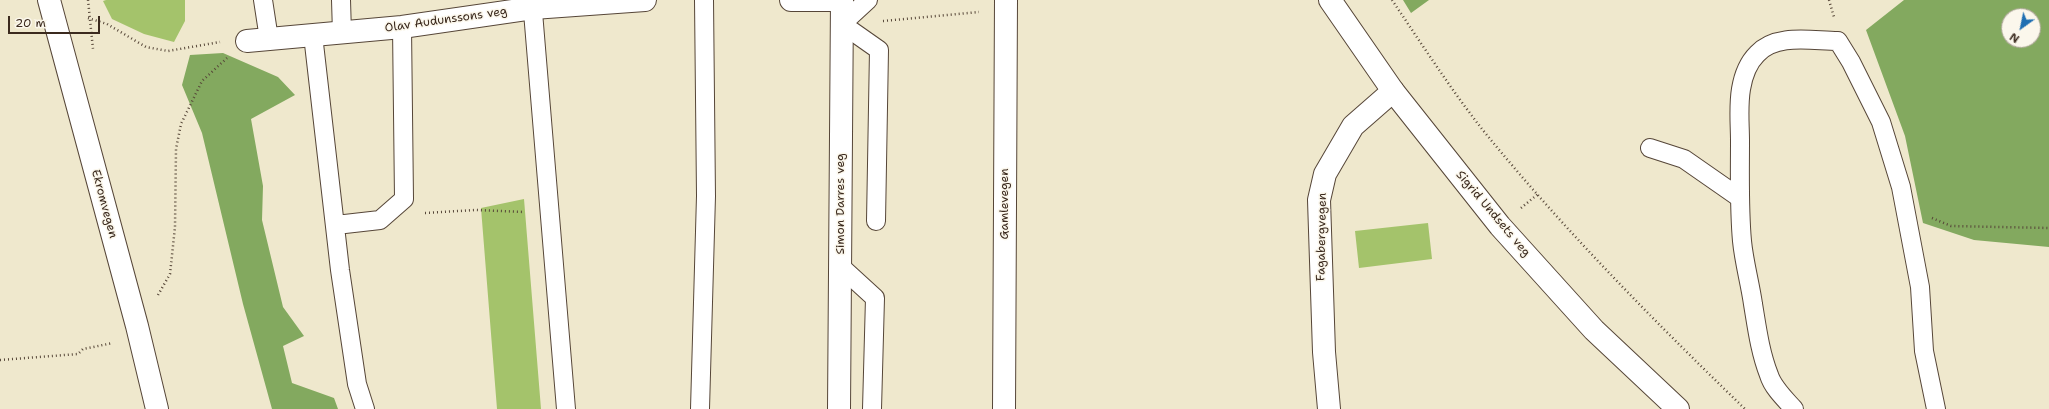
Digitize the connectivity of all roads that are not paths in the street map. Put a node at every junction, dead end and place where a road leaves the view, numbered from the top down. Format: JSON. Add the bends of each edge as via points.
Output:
{"nodes":[{"id":1,"x":49,"y":0,"type":"edge"},
{"id":2,"x":263,"y":0,"type":"edge"},
{"id":3,"x":341,"y":0,"type":"edge"},
{"id":4,"x":645,"y":0,"type":"edge"},
{"id":5,"x":704,"y":0,"type":"edge"},
{"id":6,"x":791,"y":0,"type":"edge"},
{"id":7,"x":833,"y":0,"type":"edge"},
{"id":8,"x":842,"y":0,"type":"edge"},
{"id":9,"x":868,"y":0,"type":"edge"},
{"id":10,"x":1330,"y":0,"type":"edge"},
{"id":11,"x":533,"y":4,"type":"edge"},
{"id":12,"x":1006,"y":6,"type":"edge"},
{"id":13,"x":842,"y":24,"type":"junction"},
{"id":14,"x":402,"y":27,"type":"junction"},
{"id":15,"x":342,"y":32,"type":"junction"},
{"id":16,"x":313,"y":35,"type":"junction"},
{"id":17,"x":269,"y":39,"type":"junction"},
{"id":18,"x":247,"y":41,"type":"road end"},
{"id":19,"x":1393,"y":91,"type":"junction"},
{"id":20,"x":1650,"y":148,"type":"dead end"},
{"id":21,"x":1740,"y":198,"type":"junction"},
{"id":22,"x":876,"y":221,"type":"dead end"},
{"id":23,"x":336,"y":225,"type":"junction"},
{"id":24,"x":840,"y":266,"type":"junction"},
{"id":25,"x":157,"y":409,"type":"edge"},
{"id":26,"x":365,"y":409,"type":"edge"},
{"id":27,"x":566,"y":409,"type":"edge"},
{"id":28,"x":700,"y":409,"type":"edge"},
{"id":29,"x":839,"y":409,"type":"edge"},
{"id":30,"x":872,"y":409,"type":"edge"},
{"id":31,"x":1004,"y":409,"type":"edge"},
{"id":32,"x":1329,"y":409,"type":"edge"},
{"id":33,"x":1678,"y":409,"type":"edge"},
{"id":34,"x":1794,"y":409,"type":"edge"},
{"id":35,"x":1936,"y":409,"type":"edge"}],
"edges":[{"from":1,"to":25,"type":"street","name":"Ekromvegen"},
{"from":2,"to":17,"type":"lane"},
{"from":3,"to":15,"type":"lane"},
{"from":4,"to":11,"type":"street","name":"Olav Audunssons veg"},
{"from":5,"to":28,"type":"lane","via":[[706,196]]},
{"from":6,"to":7,"type":"street"},
{"from":8,"to":13,"type":"street","name":"Simon Darres veg"},
{"from":9,"to":13,"type":"lane"},
{"from":10,"to":19,"type":"street","name":"Sigrid Undsets veg"},
{"from":11,"to":14,"type":"street","name":"Olav Audunssons veg"},
{"from":11,"to":27,"type":"lane"},
{"from":12,"to":31,"type":"street","name":"Gamlevegen"},
{"from":13,"to":22,"type":"lane","via":[[880,50]]},
{"from":13,"to":24,"type":"street","name":"Simon Darres veg"},
{"from":14,"to":15,"type":"street","name":"Olav Audunssons veg"},
{"from":14,"to":23,"type":"lane","via":[[404,199],[380,220]]},
{"from":15,"to":16,"type":"street","name":"Olav Audunssons veg"},
{"from":16,"to":17,"type":"street","name":"Olav Audunssons veg"},
{"from":16,"to":23,"type":"lane"},
{"from":17,"to":18,"type":"street","name":"Olav Audunssons veg"},
{"from":19,"to":32,"type":"street","name":"Fagabergvegen","via":[[1353,126],[1325,174],[1319,200],[1324,352]]},
{"from":19,"to":33,"type":"street","name":"Sigrid Undsets veg","via":[[1511,237],[1594,330]]},
{"from":20,"to":21,"type":"lane","via":[[1684,159]]},
{"from":21,"to":34,"type":"lane","via":[[1742,242],[1762,358],[1769,378]]},
{"from":21,"to":35,"type":"lane","via":[[1739,107],[1741,88],[1749,65],[1756,54],[1767,45],[1778,41],[1838,41],[1881,122],[1901,187],[1920,287],[1924,350]]},
{"from":23,"to":26,"type":"lane","via":[[357,384]]},
{"from":24,"to":29,"type":"street","name":"Simon Darres veg"},
{"from":24,"to":30,"type":"lane","via":[[875,298]]}]}
